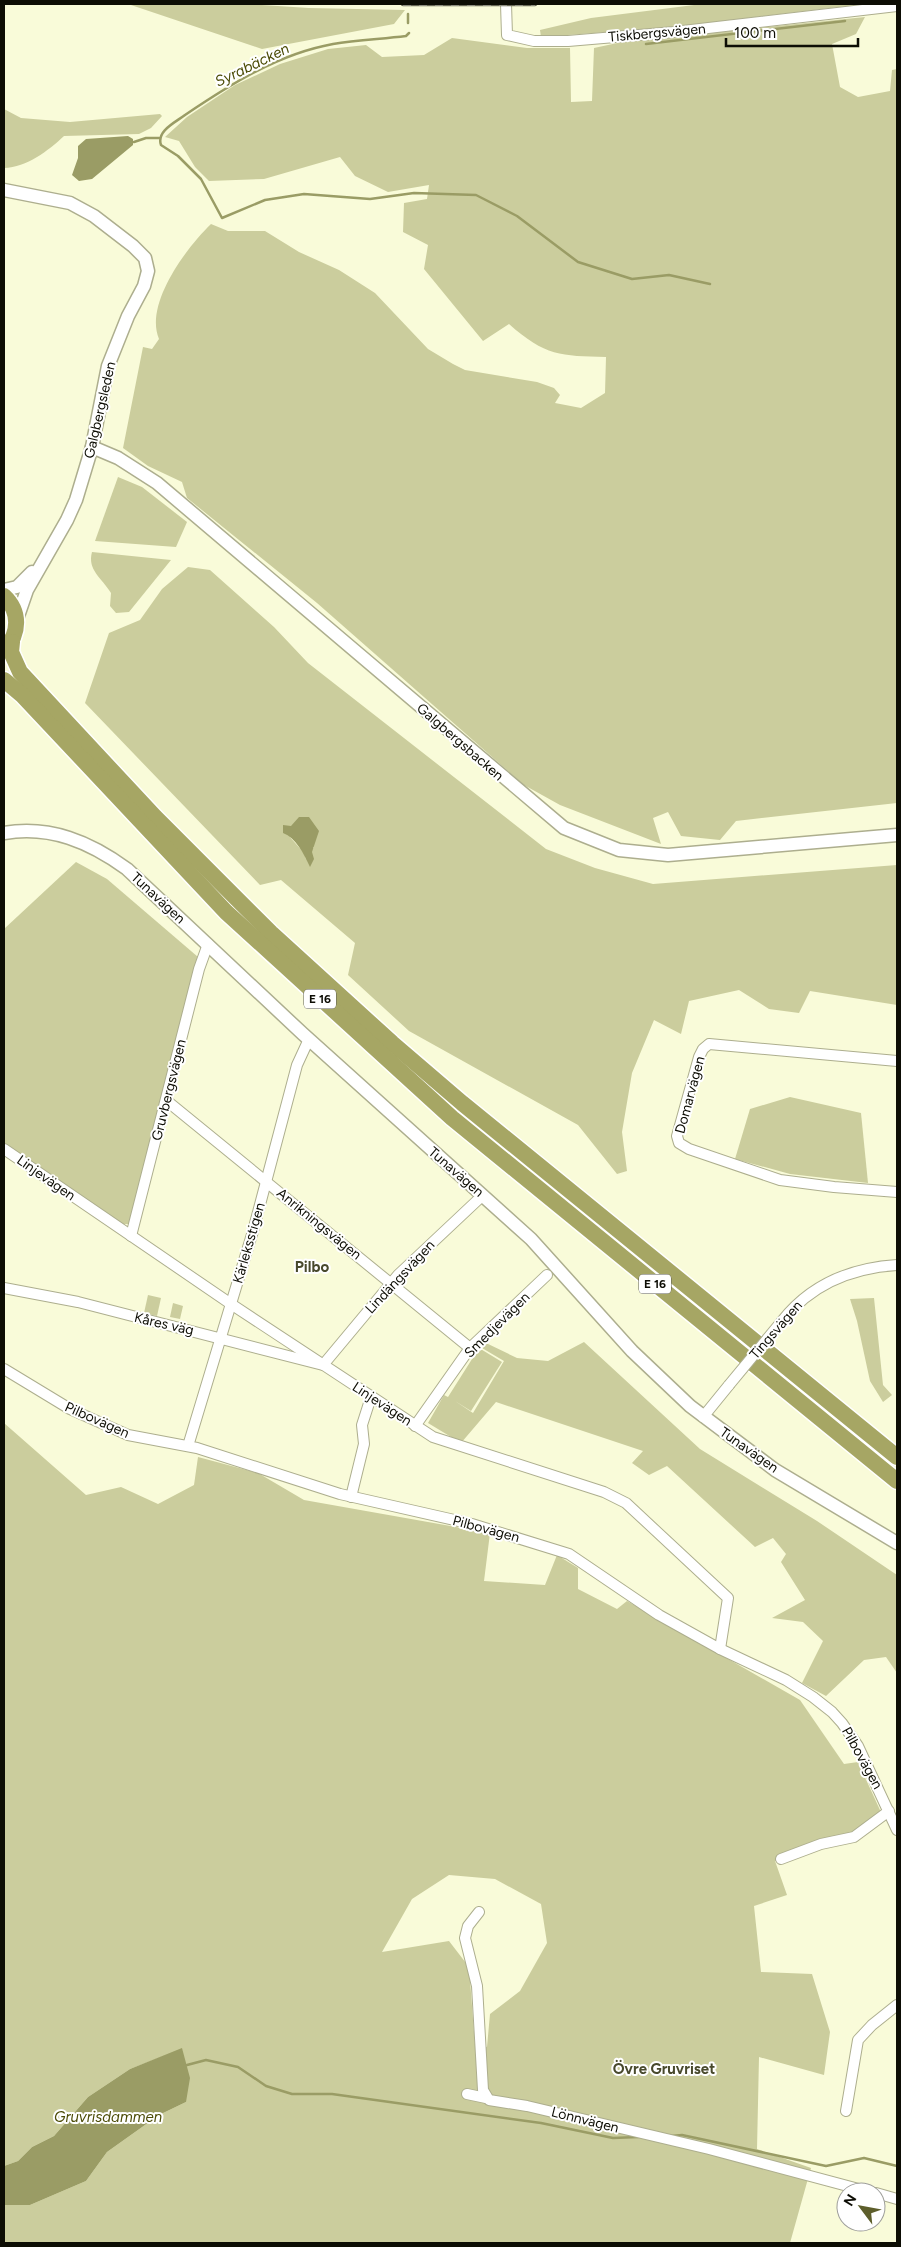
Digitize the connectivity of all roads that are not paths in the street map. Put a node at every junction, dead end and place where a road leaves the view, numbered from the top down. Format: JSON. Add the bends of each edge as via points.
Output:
{"nodes":[{"id":1,"x":506,"y":4,"type":"edge"},
{"id":2,"x":897,"y":6,"type":"edge"},
{"id":3,"x":4,"y":190,"type":"edge"},
{"id":4,"x":92,"y":447,"type":"junction"},
{"id":5,"x":42,"y":561,"type":"junction"},
{"id":6,"x":4,"y":590,"type":"edge"},
{"id":7,"x":4,"y":596,"type":"edge"},
{"id":8,"x":17,"y":619,"type":"junction"},
{"id":9,"x":8,"y":646,"type":"edge"},
{"id":10,"x":4,"y":680,"type":"edge"},
{"id":11,"x":4,"y":833,"type":"edge"},
{"id":12,"x":897,"y":835,"type":"edge"},
{"id":13,"x":208,"y":944,"type":"junction"},
{"id":14,"x":309,"y":1039,"type":"junction"},
{"id":15,"x":897,"y":1061,"type":"edge"},
{"id":16,"x":167,"y":1101,"type":"junction"},
{"id":17,"x":4,"y":1148,"type":"edge"},
{"id":18,"x":267,"y":1181,"type":"junction"},
{"id":19,"x":897,"y":1192,"type":"edge"},
{"id":20,"x":482,"y":1196,"type":"junction"},
{"id":21,"x":131,"y":1236,"type":"junction"},
{"id":22,"x":897,"y":1265,"type":"edge"},
{"id":23,"x":547,"y":1275,"type":"dead end"},
{"id":24,"x":391,"y":1284,"type":"junction"},
{"id":25,"x":4,"y":1288,"type":"edge"},
{"id":26,"x":231,"y":1304,"type":"junction"},
{"id":27,"x":220,"y":1338,"type":"junction"},
{"id":28,"x":470,"y":1348,"type":"junction"},
{"id":29,"x":323,"y":1365,"type":"junction"},
{"id":30,"x":4,"y":1369,"type":"edge"},
{"id":31,"x":371,"y":1397,"type":"junction"},
{"id":32,"x":703,"y":1417,"type":"junction"},
{"id":33,"x":415,"y":1426,"type":"junction"},
{"id":34,"x":188,"y":1446,"type":"junction"},
{"id":35,"x":897,"y":1457,"type":"edge"},
{"id":36,"x":897,"y":1481,"type":"edge"},
{"id":37,"x":351,"y":1496,"type":"junction"},
{"id":38,"x":897,"y":1543,"type":"edge"},
{"id":39,"x":720,"y":1649,"type":"junction"},
{"id":40,"x":890,"y":1805,"type":"edge"},
{"id":41,"x":897,"y":1830,"type":"edge"},
{"id":42,"x":781,"y":1859,"type":"dead end"},
{"id":43,"x":479,"y":1912,"type":"dead end"},
{"id":44,"x":897,"y":2005,"type":"edge"},
{"id":45,"x":466,"y":2094,"type":"dead end"},
{"id":46,"x":486,"y":2098,"type":"junction"},
{"id":47,"x":846,"y":2111,"type":"dead end"},
{"id":48,"x":836,"y":2183,"type":"edge"}],
"edges":[{"from":1,"to":2,"type":"street","name":"Tiskbergsvägen","via":[[507,35],[545,42],[674,32]]},
{"from":3,"to":4,"type":"street","name":"Galgbergsleden","via":[[70,204],[94,216],[144,257],[148,271],[144,286],[108,366]]},
{"from":4,"to":5,"type":"street","name":"Galgbergsleden","via":[[67,520]]},
{"from":4,"to":12,"type":"street","name":"Galgbergsbacken","via":[[118,458],[157,483],[564,828],[620,850],[657,854]]},
{"from":5,"to":6,"type":"street","name":"Galgbergsleden","via":[[17,587]]},
{"from":5,"to":8,"type":"street","name":"Galgbergsleden"},
{"from":7,"to":8,"type":"highway"},
{"from":8,"to":9,"type":"highway","number":"E 16"},
{"from":9,"to":35,"type":"highway","number":"E 16","via":[[14,661],[33,687],[141,803],[271,933],[462,1103]]},
{"from":10,"to":36,"type":"highway","number":"E 16","via":[[22,695],[226,912],[381,1056]]},
{"from":11,"to":13,"type":"street","name":"Tunavägen","via":[[52,833],[101,850],[127,869]]},
{"from":13,"to":14,"type":"street","name":"Tunavägen"},
{"from":13,"to":16,"type":"street","name":"Gruvbergsvägen"},
{"from":14,"to":18,"type":"street","name":"Kärleksstigen","via":[[297,1065]]},
{"from":14,"to":20,"type":"street","name":"Tunavägen"},
{"from":15,"to":19,"type":"street","name":"Domarvägen","via":[[709,1044],[699,1057],[677,1136],[680,1143],[689,1149],[773,1178],[834,1188]]},
{"from":16,"to":18,"type":"street","name":"Anrikningsvägen"},
{"from":16,"to":21,"type":"street","name":"Gruvbergsvägen"},
{"from":17,"to":21,"type":"street","name":"Linjevägen"},
{"from":18,"to":24,"type":"street","name":"Anrikningsvägen"},
{"from":18,"to":26,"type":"street","name":"Kärleksstigen"},
{"from":20,"to":24,"type":"street","name":"Lindängsvägen"},
{"from":20,"to":32,"type":"street","name":"Tunavägen","via":[[538,1245],[632,1352]]},
{"from":21,"to":26,"type":"street","name":"Linjevägen"},
{"from":22,"to":32,"type":"street","name":"Tingsvägen","bridge":true,"via":[[853,1271],[828,1281],[806,1296]]},
{"from":23,"to":28,"type":"street","name":"Smedjevägen"},
{"from":24,"to":28,"type":"street","name":"Anrikningsvägen"},
{"from":24,"to":29,"type":"street","name":"Lindängsvägen"},
{"from":25,"to":27,"type":"street","name":"Kåres väg","via":[[78,1302]]},
{"from":26,"to":27,"type":"street","name":"Kärleksstigen"},
{"from":26,"to":29,"type":"street","name":"Linjevägen"},
{"from":27,"to":29,"type":"street","name":"Kåres väg"},
{"from":27,"to":34,"type":"street","name":"Kärleksstigen"},
{"from":28,"to":33,"type":"street","name":"Smedjevägen"},
{"from":29,"to":31,"type":"street","name":"Linjevägen"},
{"from":30,"to":34,"type":"street","name":"Pilbovägen","via":[[54,1400],[110,1428],[142,1439]]},
{"from":31,"to":33,"type":"street","name":"Linjevägen"},
{"from":31,"to":37,"type":"street","via":[[362,1425],[364,1444]]},
{"from":32,"to":38,"type":"street","name":"Tunavägen","via":[[775,1470]]},
{"from":33,"to":39,"type":"street","name":"Linjevägen","via":[[442,1441],[604,1492],[626,1503],[728,1598]]},
{"from":34,"to":37,"type":"street","name":"Pilbovägen"},
{"from":37,"to":39,"type":"street","name":"Pilbovägen","via":[[472,1524],[562,1550],[659,1615]]},
{"from":39,"to":40,"type":"street","name":"Pilbovägen","via":[[786,1680],[832,1712],[855,1741]]},
{"from":40,"to":41,"type":"street","name":"Pilbovägen"},
{"from":40,"to":42,"type":"street","via":[[854,1836]]},
{"from":43,"to":46,"type":"street","via":[[468,1926],[465,1938],[477,1986]]},
{"from":44,"to":47,"type":"street","via":[[858,2040]]},
{"from":45,"to":46,"type":"street","name":"Lönnvägen"},
{"from":46,"to":48,"type":"street","name":"Lönnvägen","via":[[661,2138]]}]}
